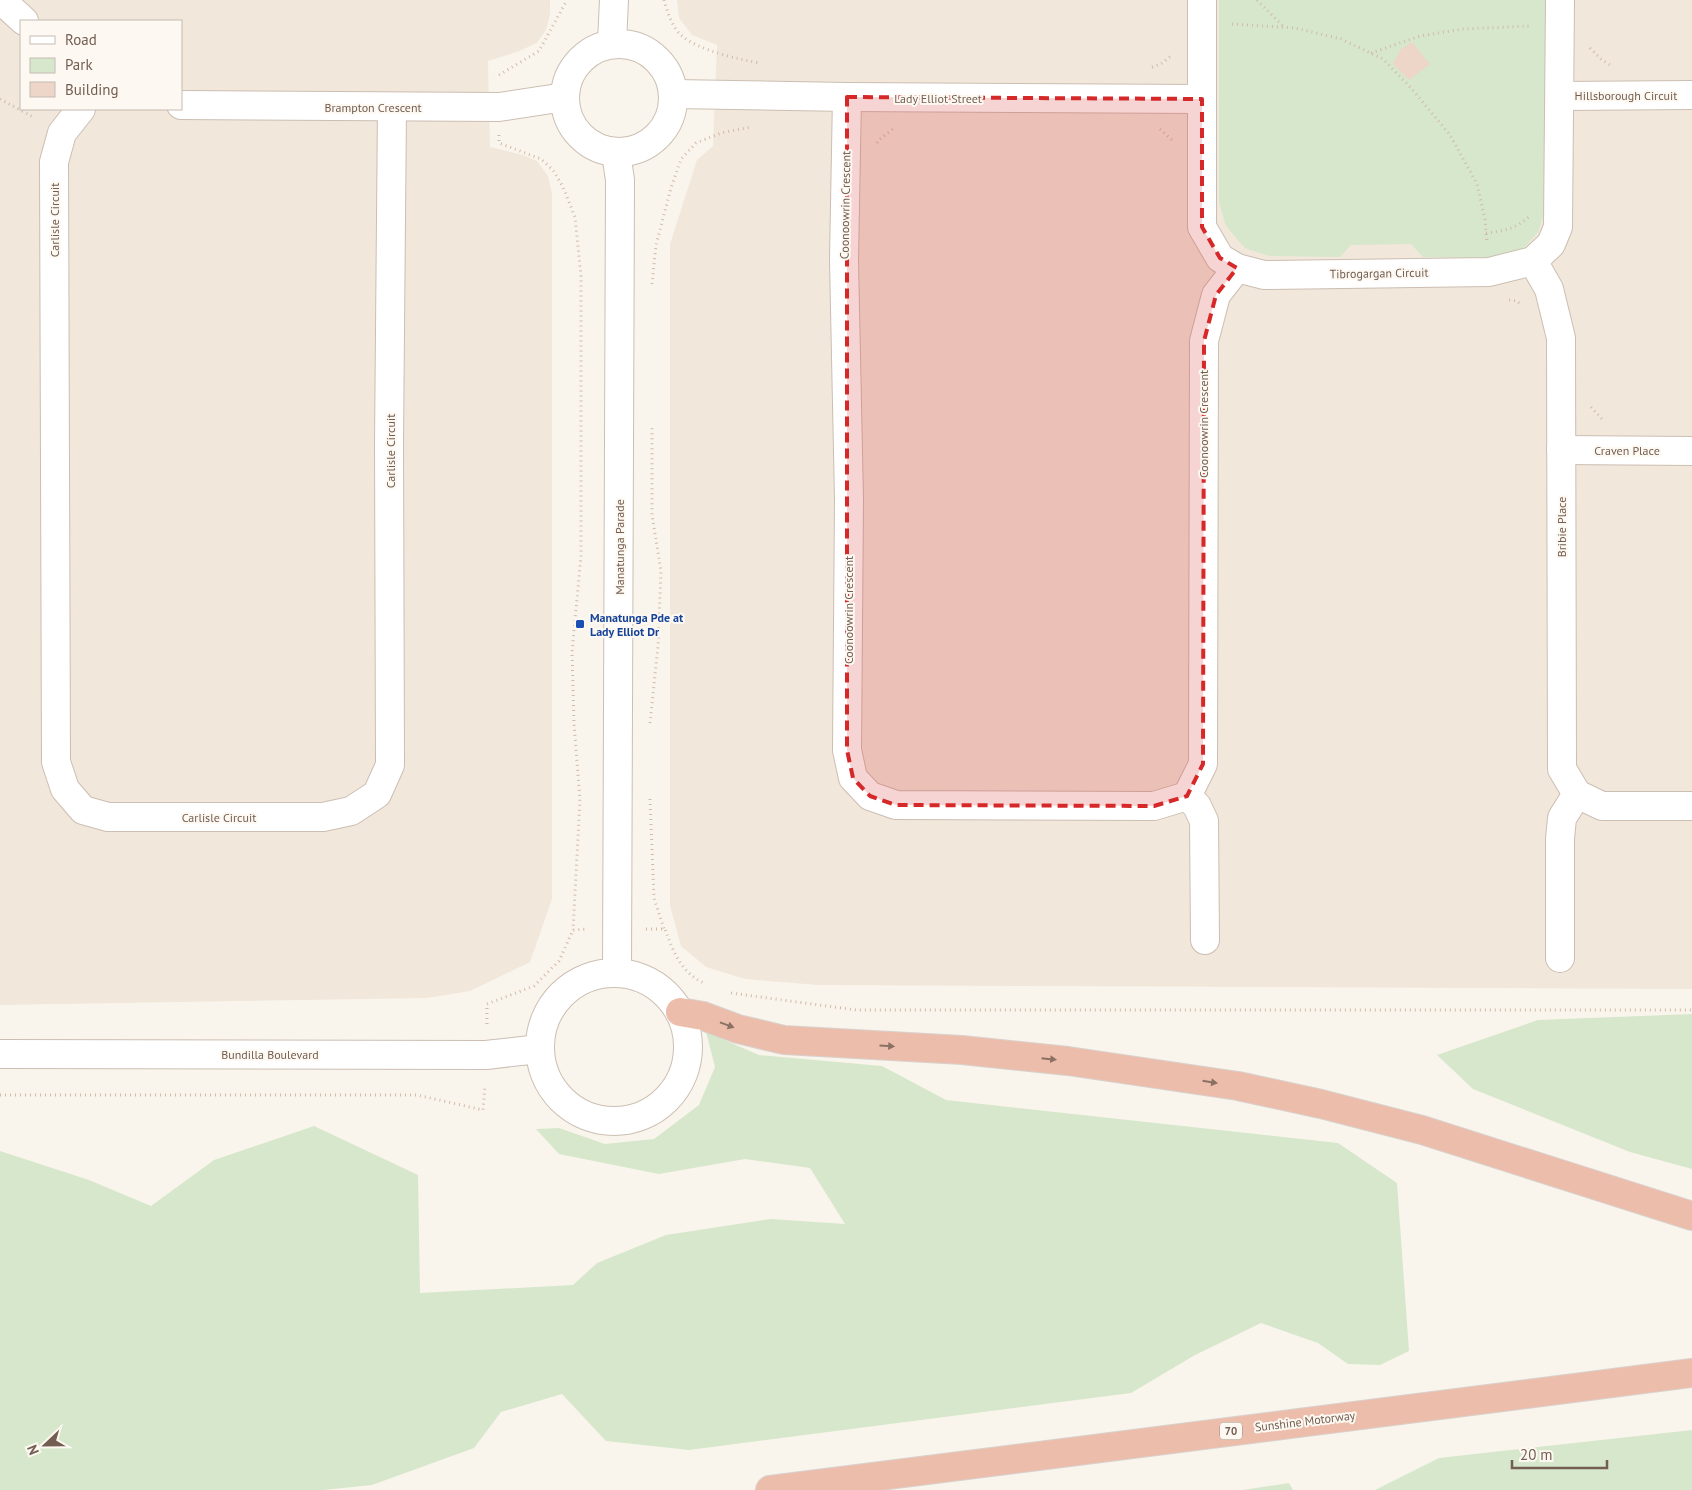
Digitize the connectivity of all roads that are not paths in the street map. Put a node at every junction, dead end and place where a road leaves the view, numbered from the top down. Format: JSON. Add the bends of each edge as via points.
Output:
{"nodes":[{"id":1,"x":1,"y":0,"type":"edge"},
{"id":2,"x":614,"y":0,"type":"edge"},
{"id":3,"x":1560,"y":0,"type":"edge"},
{"id":4,"x":1202,"y":12,"type":"edge"},
{"id":5,"x":23,"y":20,"type":"edge"},
{"id":6,"x":612,"y":43,"type":"junction"},
{"id":7,"x":673,"y":94,"type":"junction"},
{"id":8,"x":1692,"y":95,"type":"edge"},
{"id":9,"x":1560,"y":96,"type":"junction"},
{"id":10,"x":565,"y":97,"type":"junction"},
{"id":11,"x":847,"y":97,"type":"junction"},
{"id":12,"x":1202,"y":99,"type":"junction"},
{"id":13,"x":182,"y":105,"type":"edge"},
{"id":14,"x":392,"y":107,"type":"junction"},
{"id":15,"x":80,"y":110,"type":"edge"},
{"id":16,"x":616,"y":153,"type":"junction"},
{"id":17,"x":1533,"y":261,"type":"junction"},
{"id":18,"x":1237,"y":268,"type":"junction"},
{"id":19,"x":1561,"y":450,"type":"junction"},
{"id":20,"x":1692,"y":451,"type":"edge"},
{"id":21,"x":1577,"y":794,"type":"junction"},
{"id":22,"x":1187,"y":796,"type":"junction"},
{"id":23,"x":1692,"y":806,"type":"edge"},
{"id":24,"x":1205,"y":940,"type":"dead end"},
{"id":25,"x":1560,"y":958,"type":"dead end"},
{"id":26,"x":617,"y":972,"type":"junction"},
{"id":27,"x":680,"y":1012,"type":"junction"},
{"id":28,"x":540,"y":1049,"type":"junction"},
{"id":29,"x":0,"y":1054,"type":"edge"},
{"id":30,"x":1692,"y":1216,"type":"edge"},
{"id":31,"x":1692,"y":1372,"type":"edge"},
{"id":32,"x":770,"y":1490,"type":"edge"}],
"edges":[{"from":1,"to":5,"type":"street"},
{"from":2,"to":6,"type":"street"},
{"from":3,"to":9,"type":"street","name":"Tibrogargan Circuit"},
{"from":4,"to":12,"type":"street","name":"Tibrogargan Circuit"},
{"from":6,"to":7,"type":"street","via":[[630,44],[646,50],[660,62],[669,77]]},
{"from":6,"to":10,"type":"street","via":[[595,48],[581,58],[570,72],[564,89]]},
{"from":7,"to":11,"type":"street","name":"Lady Elliot Street"},
{"from":7,"to":16,"type":"street","via":[[672,112],[664,129],[651,142],[635,150]]},
{"from":8,"to":9,"type":"street","name":"Hillsborough Circuit"},
{"from":9,"to":17,"type":"street","name":"Tibrogargan Circuit","via":[[1558,227],[1551,244]]},
{"from":10,"to":14,"type":"street","name":"Brampton Crescent","via":[[499,107]]},
{"from":10,"to":16,"type":"street","via":[[564,108],[571,125],[583,139],[598,149]]},
{"from":11,"to":12,"type":"street","name":"Lady Elliot Street"},
{"from":11,"to":22,"type":"street","name":"Coonoowrin Crescent","via":[[844,260],[848,750],[853,778],[870,796],[896,805],[1154,806]]},
{"from":12,"to":18,"type":"street","name":"Tibrogargan Circuit","via":[[1202,227],[1220,258]]},
{"from":13,"to":14,"type":"street","name":"Brampton Crescent"},
{"from":14,"to":15,"type":"street","name":"Carlisle Circuit","via":[[390,765],[377,794],[351,811],[323,817],[108,817],[83,810],[65,789],[56,762],[54,162],[62,133]]},
{"from":16,"to":26,"type":"street","name":"Manatunga Parade","via":[[620,180]]},
{"from":17,"to":18,"type":"street","name":"Tibrogargan Circuit","via":[[1486,284],[1264,275]]},
{"from":17,"to":19,"type":"street","name":"Bribie Place","via":[[1549,289],[1560,338]]},
{"from":18,"to":22,"type":"street","name":"Coonoowrin Crescent","via":[[1216,295],[1204,341],[1203,764]]},
{"from":19,"to":20,"type":"street","name":"Craven Place"},
{"from":19,"to":21,"type":"street","name":"Bribie Place","via":[[1562,770]]},
{"from":21,"to":23,"type":"street","via":[[1602,806]]},
{"from":21,"to":25,"type":"street","via":[[1562,818]]},
{"from":22,"to":24,"type":"street","via":[[1197,806],[1204,821]]},
{"from":26,"to":27,"type":"street","via":[[643,978],[665,993]]},
{"from":26,"to":28,"type":"street","via":[[597,974],[573,984],[554,1002],[543,1023]]},
{"from":27,"to":28,"type":"street","via":[[688,1037],[687,1063],[678,1086],[661,1105],[638,1118],[612,1122],[582,1115],[561,1099],[545,1075]]},
{"from":27,"to":30,"type":"highway","one_way":true,"via":[[784,1040],[962,1050],[1238,1086],[1422,1130]]},
{"from":28,"to":29,"type":"street","name":"Bundilla Boulevard","via":[[486,1055]]},
{"from":31,"to":32,"type":"highway","name":"Sunshine Motorway","number":"70"}]}
